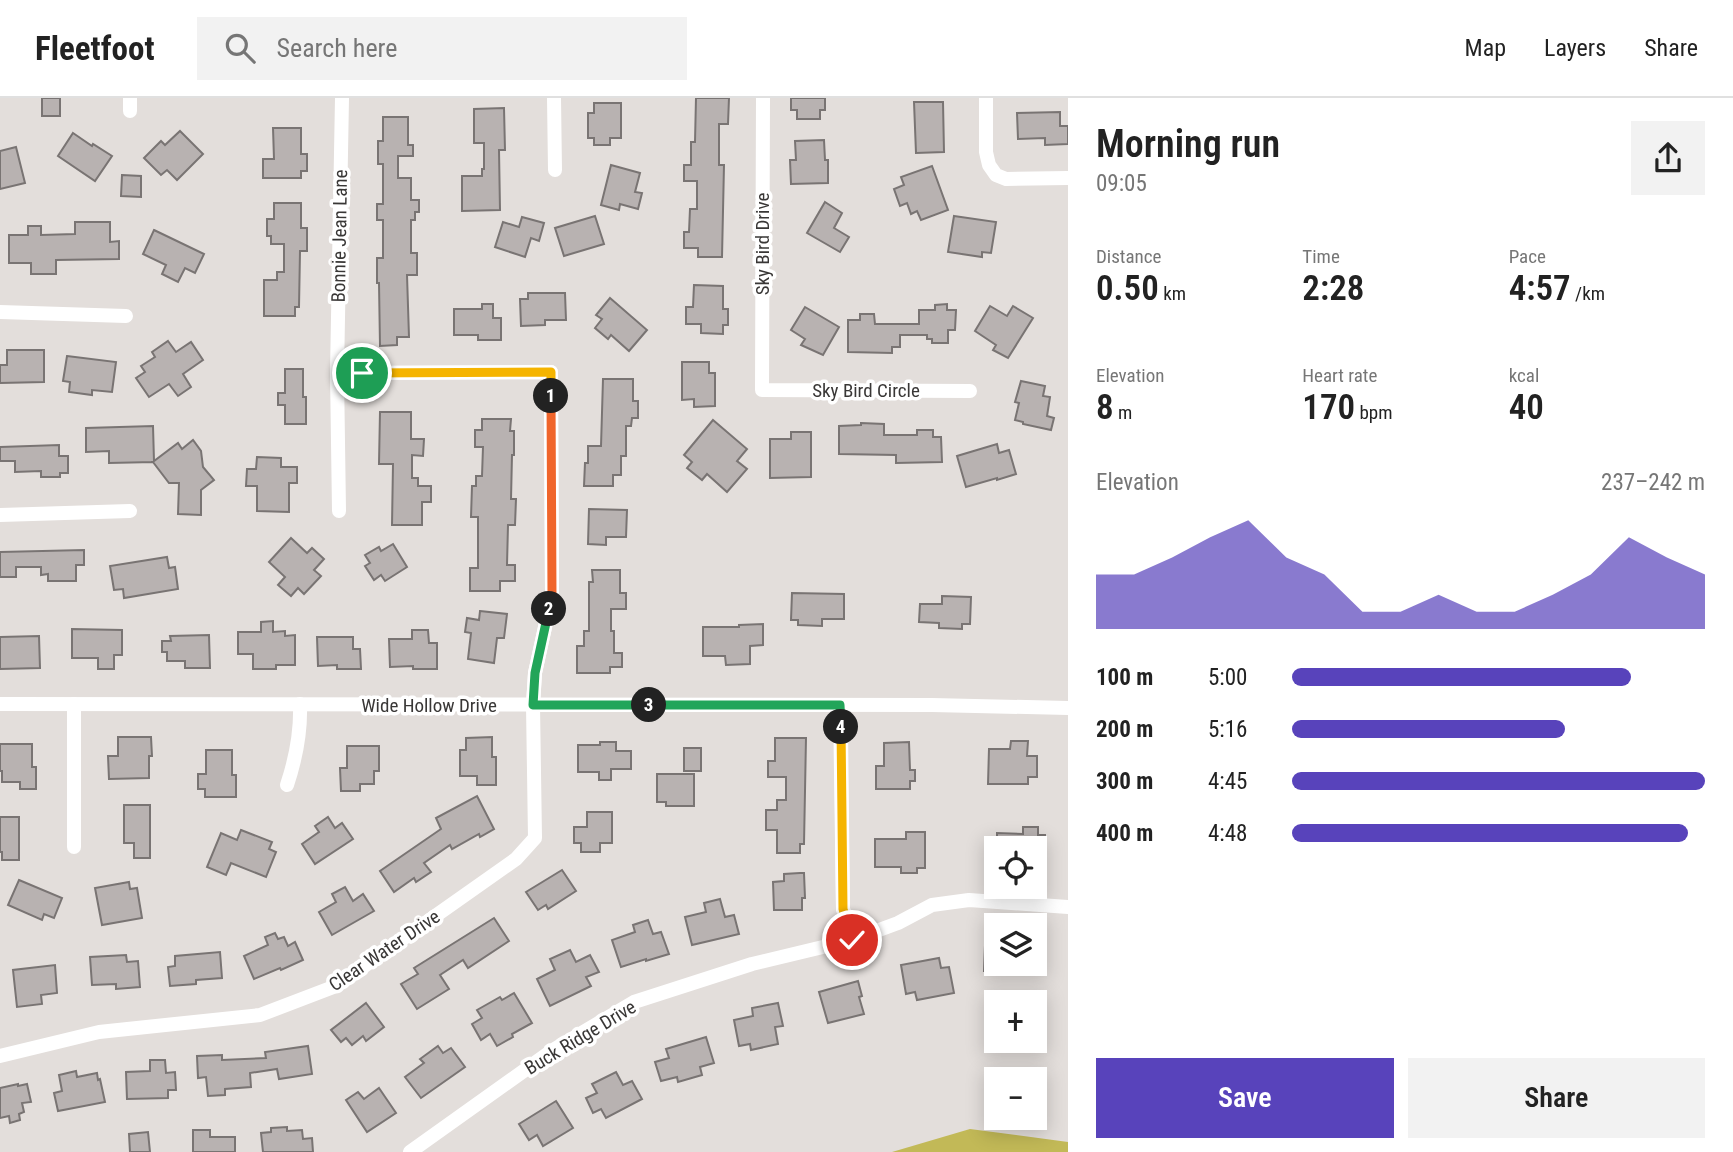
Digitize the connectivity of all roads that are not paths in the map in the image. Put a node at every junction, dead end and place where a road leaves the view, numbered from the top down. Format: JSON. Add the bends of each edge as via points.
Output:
{"nodes":[{"id":1,"x":342,"y":98,"type":"edge"},
{"id":2,"x":554,"y":98,"type":"edge"},
{"id":3,"x":762,"y":98,"type":"edge"},
{"id":4,"x":986,"y":98,"type":"edge"},
{"id":5,"x":555,"y":170,"type":"dead end"},
{"id":6,"x":1068,"y":178,"type":"edge"},
{"id":7,"x":0,"y":312,"type":"edge"},
{"id":8,"x":126,"y":316,"type":"dead end"},
{"id":9,"x":337,"y":373,"type":"junction"},
{"id":10,"x":762,"y":390,"type":"joint"},
{"id":11,"x":970,"y":391,"type":"dead end"},
{"id":12,"x":130,"y":511,"type":"dead end"},
{"id":13,"x":339,"y":511,"type":"dead end"},
{"id":14,"x":0,"y":514,"type":"edge"},
{"id":15,"x":0,"y":704,"type":"edge"},
{"id":16,"x":74,"y":704,"type":"junction"},
{"id":17,"x":300,"y":705,"type":"junction"},
{"id":18,"x":533,"y":705,"type":"junction"},
{"id":19,"x":840,"y":705,"type":"junction"},
{"id":20,"x":1068,"y":708,"type":"edge"},
{"id":21,"x":287,"y":785,"type":"dead end"},
{"id":22,"x":74,"y":847,"type":"dead end"},
{"id":23,"x":1068,"y":907,"type":"edge"},
{"id":24,"x":852,"y":940,"type":"junction"},
{"id":25,"x":0,"y":1056,"type":"edge"},
{"id":26,"x":410,"y":1152,"type":"edge"}],
"edges":[{"from":1,"to":9,"type":"street","name":"Bonnie Jean Lane"},
{"from":2,"to":5,"type":"street"},
{"from":3,"to":10,"type":"street","name":"Sky Bird Drive"},
{"from":4,"to":6,"type":"street","via":[[986,152],[996,175],[1006,179]]},
{"from":7,"to":8,"type":"street"},
{"from":9,"to":13,"type":"street","name":"Bonnie Jean Lane"},
{"from":9,"to":18,"type":"street","name":"Clear Water Drive","via":[[551,372],[552,595]]},
{"from":10,"to":11,"type":"street","name":"Sky Bird Circle"},
{"from":12,"to":14,"type":"street"},
{"from":15,"to":16,"type":"street","name":"Wide Hollow Drive"},
{"from":16,"to":17,"type":"street","name":"Wide Hollow Drive"},
{"from":16,"to":22,"type":"street"},
{"from":17,"to":18,"type":"street","name":"Wide Hollow Drive"},
{"from":17,"to":21,"type":"street","via":[[295,762]]},
{"from":18,"to":19,"type":"street","name":"Wide Hollow Drive"},
{"from":18,"to":25,"type":"street","name":"Clear Water Drive","via":[[535,838],[516,859],[335,986],[260,1015],[99,1032]]},
{"from":19,"to":20,"type":"street","name":"Wide Hollow Drive"},
{"from":19,"to":24,"type":"street","via":[[843,909]]},
{"from":23,"to":24,"type":"street","name":"Buck Ridge Drive","via":[[969,900],[932,905]]},
{"from":24,"to":26,"type":"street","name":"Buck Ridge Drive","via":[[752,964],[634,1002],[553,1050]]}]}
